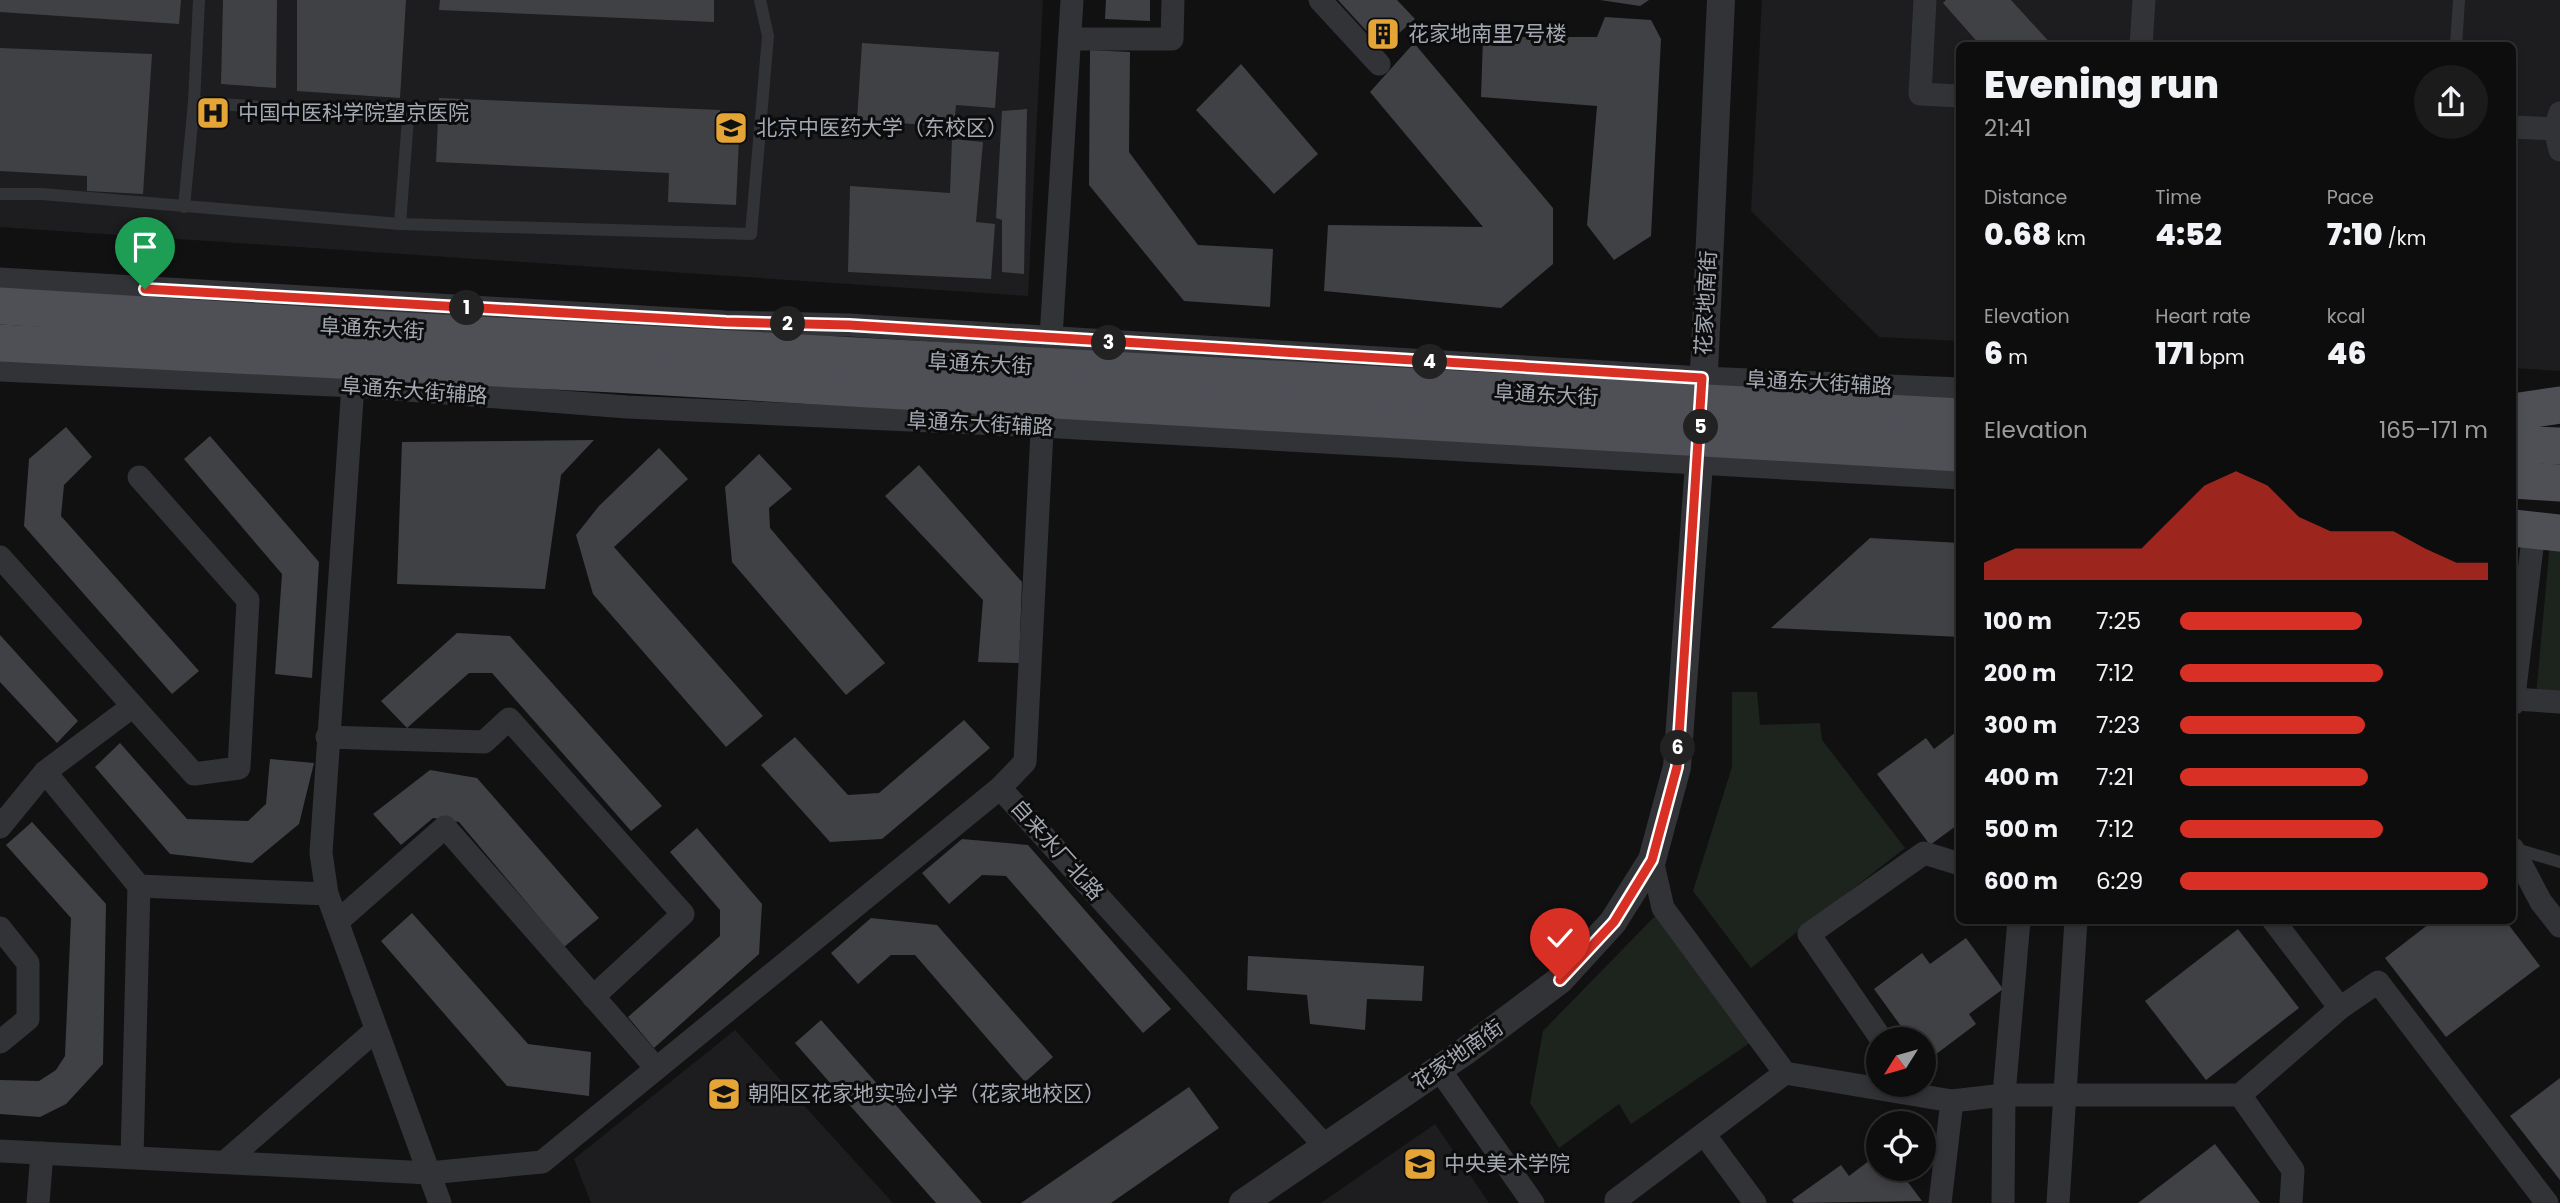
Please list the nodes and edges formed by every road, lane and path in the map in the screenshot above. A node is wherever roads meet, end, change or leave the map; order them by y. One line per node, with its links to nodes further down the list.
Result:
1 (199, 0): 15 (lane)
2 (760, 0): 20 (lane)
3 (1072, 0): 10 (street, 自来水厂北路)
4 (1173, 0): 10 (street)
5 (1320, 0): 13 (street)
6 (1721, 0): 31 (street, 花家地南街)
7 (1925, 0): 14 (street)
8 (2144, 0): 11 (street)
9 (2459, 0): 12 (lane)
10 (1071, 39): 26 (street, 自来水厂北路)
11 (2141, 42)
12 (2456, 42)
13 (1379, 64)
14 (1956, 96)
15 (194, 102): 19 (lane); 20 (lane)
16 (2516, 127): 17 (street)
17 (2558, 131)
18 (0, 194): 19 (lane)
19 (184, 207): 20 (lane)
20 (400, 224)
21 (0, 279): 26 (street, 阜通东大街辅路)
22 (0, 306): 26 (main road, 阜通东大街)
23 (0, 343): 25 (main road, 阜通东大街)
24 (0, 370): 25 (street, 阜通东大街辅路)
25 (354, 374): 26 (main road, 阜通东大街); 45 (street)
26 (1046, 383): 31 (main road, 阜通东大街); 31 (street, 阜通东大街辅路); 47 (street, 自来水厂北路)
27 (1956, 389): 31 (street, 阜通东大街辅路)
28 (2560, 405): 29 (main road)
29 (2516, 412)
30 (1956, 417): 31 (main road, 阜通东大街)
31 (1701, 420): 34 (main road, 阜通东大街); 36 (street, 阜通东大街辅路); 51 (street, 花家地南街)
32 (2516, 444): 33 (main road)
33 (2560, 446)
34 (1956, 452)
35 (139, 477): 44 (street)
36 (1956, 477)
37 (2516, 480): 38 (main road)
38 (2560, 483)
39 (2536, 531): 41 (street)
40 (0, 557): 44 (street)
41 (2516, 679)
42 (2516, 701): 43 (street)
43 (2560, 702)
44 (133, 706): 46 (street)
45 (327, 737): 55 (street); 62 (street)
46 (45, 772): 48 (street); 54 (street)
47 (1000, 788): 67 (street); 77 (street, 自来水厂北路)
48 (0, 827)
49 (2516, 850): 52 (lane)
50 (2516, 855): 60 (street)
51 (1652, 860): 68 (street, 花家地南街); 69 (street)
52 (2560, 862)
53 (1956, 863): 64 (street)
54 (139, 886): 55 (street); 80 (street)
55 (327, 894): 56 (street)
56 (337, 922): 62 (street); 65 (street)
57 (2019, 924): 71 (street)
58 (2076, 924): 72 (street)
59 (2283, 924): 63 (street)
60 (2560, 926)
61 (0, 929): 66 (street)
62 (593, 997): 67 (street)
63 (2340, 1009): 73 (street); 93 (street)
64 (1873, 1027)
65 (376, 1030): 81 (street); 82 (street)
66 (0, 1042)
67 (656, 1068): 82 (street)
68 (1439, 1069): 77 (street, 花家地南街); 87 (street)
69 (1785, 1073): 70 (street); 76 (street)
70 (1866, 1084)
71 (2004, 1095): 72 (street); 75 (street); 90 (street)
72 (2064, 1095): 73 (street); 91 (street)
73 (2240, 1095): 92 (street)
74 (1936, 1096): 75 (street)
75 (1952, 1101): 89 (street)
76 (1704, 1134): 83 (street); 88 (street)
77 (1325, 1146): 86 (street, 花家地南街)
78 (0, 1151): 79 (street)
79 (42, 1153): 80 (street); 84 (street)
80 (132, 1157): 81 (street)
81 (225, 1162): 82 (street)
82 (429, 1172): 85 (street)
83 (1616, 1200)
84 (38, 1203)
85 (440, 1203)
86 (1243, 1203)
87 (1533, 1203)
88 (1755, 1203)
89 (1940, 1203)
90 (2003, 1203)
91 (2058, 1203)
92 (2291, 1203)
93 (2547, 1203)

